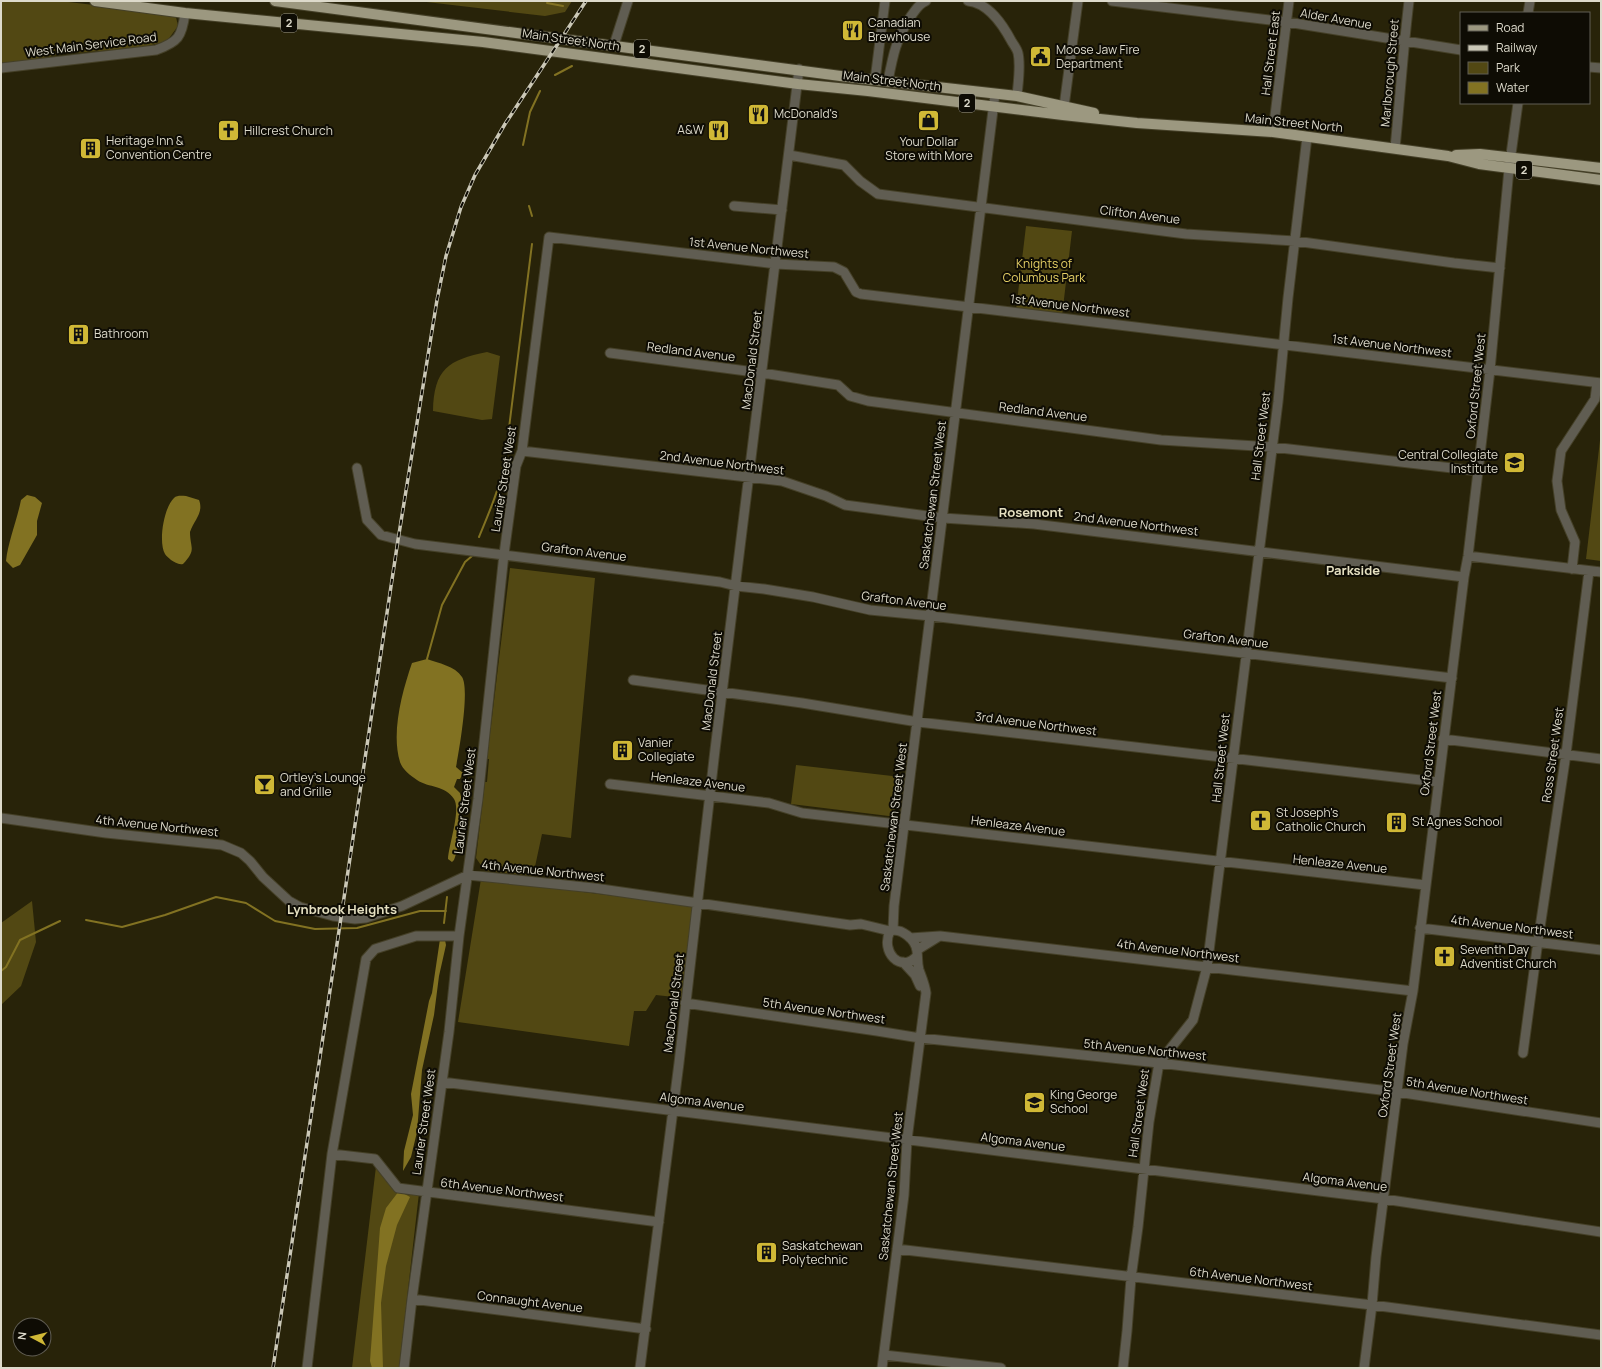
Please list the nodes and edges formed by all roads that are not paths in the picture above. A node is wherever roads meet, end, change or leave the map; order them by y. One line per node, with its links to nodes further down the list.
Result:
1 (96, 1): 14 (main road, Main Street North / 2)
2 (275, 1): 18 (main road, Main Street North / 2)
3 (628, 1): 18 (street)
4 (886, 1): 24 (street)
5 (914, 1): 15 (street)
6 (926, 1): 15 (street)
7 (968, 1): 28 (street)
8 (1078, 1): 31 (street)
9 (1112, 1): 16 (street, Alder Avenue)
10 (1289, 1): 16 (street, Hall Street East)
11 (1409, 1): 17 (street, Marlborough Street)
12 (1530, 1): 13 (street)
13 (1528, 12)
14 (185, 13): 21 (street, West Main Service Road); 26 (main road, Main Street North / 2)
15 (912, 16): 25 (street)
16 (1286, 22): 17 (street, Alder Avenue); 32 (street, Hall Street East)
17 (1404, 42): 19 (street, Alder Avenue); 34 (street, Marlborough Street)
18 (614, 45): 23 (main road, Main Street North / 2)
19 (1460, 50)
20 (1590, 67): 22 (street)
21 (1, 68)
22 (1601, 68)
23 (799, 69): 24 (main road, Main Street North / 2); 26 (street, MacDonald Street)
24 (875, 80): 25 (main road, Main Street North / 2)
25 (888, 81): 27 (main road, Main Street North / 2)
26 (798, 84): 30 (main road, Main Street North / 2); 35 (street, MacDonald Street)
27 (995, 94): 28 (main road, Main Street North / 2); 30 (street, Saskatchewan Street West)
28 (1017, 96): 31 (main road, Main Street North / 2)
29 (1518, 104): 37 (street, Oxford Street West)
30 (993, 106): 31 (main road, Main Street North / 2); 42 (street, Saskatchewan Street West)
31 (1063, 111): 32 (main road, Main Street North / 2)
32 (1273, 132): 33 (main road, Main Street North / 2)
33 (1307, 137): 34 (main road, Main Street North / 2); 45 (street, Hall Street West)
34 (1395, 148): 36 (main road, Main Street North / 2)
35 (789, 155): 42 (street, Clifton Avenue); 43 (street, MacDonald Street)
36 (1448, 156): 37 (main road, Main Street North / 2); 39 (main road, Main Street North / 2)
37 (1512, 157): 38 (main road, Main Street North / 2); 39 (street, Oxford Street West)
38 (1601, 168)
39 (1510, 169): 40 (main road, Main Street North / 2); 47 (street, Oxford Street West)
40 (1601, 180)
41 (734, 206): 43 (street)
42 (981, 207): 45 (street, Clifton Avenue); 48 (street, Saskatchewan Street West)
43 (782, 210): 46 (street, MacDonald Street)
44 (549, 237): 46 (street, 1st Avenue Northwest); 56 (street, Laurier Street West)
45 (1295, 241): 47 (street, Clifton Avenue); 49 (street, Hall Street West)
46 (776, 264): 48 (street, 1st Avenue Northwest); 52 (street, MacDonald Street)
47 (1500, 268): 51 (street, Oxford Street West)
48 (969, 306): 49 (street, 1st Avenue Northwest); 54 (street, Saskatchewan Street West)
49 (1284, 345): 51 (street, 1st Avenue Northwest); 55 (street, Hall Street West)
50 (610, 353): 52 (street, Redland Avenue)
51 (1490, 370): 53 (street, 1st Avenue Northwest); 58 (street, Oxford Street West)
52 (762, 373): 54 (street, Redland Avenue); 59 (street, MacDonald Street)
53 (1599, 383): 64 (street)
54 (956, 413): 55 (street, Redland Avenue); 60 (street, Saskatchewan Street West)
55 (1272, 447): 58 (street, Redland Avenue); 61 (street, Hall Street West)
56 (522, 451): 59 (street, 2nd Avenue Northwest); 62 (street, Laurier Street West)
57 (357, 468): 62 (street, Grafton Avenue)
58 (1478, 471): 63 (street, Oxford Street West)
59 (750, 477): 60 (street, 2nd Avenue Northwest); 68 (street, MacDonald Street)
60 (943, 518): 61 (street, 2nd Avenue Northwest); 69 (street, Saskatchewan Street West)
61 (1259, 551): 67 (street, 2nd Avenue Northwest); 70 (street, Hall Street West)
62 (504, 554): 68 (street, Grafton Avenue); 85 (street, Laurier Street West)
63 (1468, 556): 64 (street); 67 (street, Oxford Street West)
64 (1572, 569): 65 (street)
65 (1588, 571): 66 (street); 76 (street, Ross Street West)
66 (1601, 572)
67 (1464, 577): 71 (street, Oxford Street West)
68 (736, 586): 69 (street, Grafton Avenue); 73 (street, MacDonald Street)
69 (931, 616): 70 (street, Grafton Avenue); 74 (street, Saskatchewan Street West)
70 (1247, 654): 71 (street, Grafton Avenue); 78 (street, Hall Street West)
71 (1452, 678): 75 (street, Oxford Street West)
72 (633, 680): 73 (street, 3rd Avenue Northwest)
73 (723, 692): 74 (street, 3rd Avenue Northwest); 81 (street, MacDonald Street)
74 (918, 722): 78 (street, 3rd Avenue Northwest); 83 (street, Saskatchewan Street West)
75 (1443, 739): 76 (street); 79 (street, Oxford Street West)
76 (1566, 754): 77 (street); 95 (street, Ross Street West)
77 (1601, 758)
78 (1234, 759): 79 (street, 3rd Avenue Northwest); 84 (street, Hall Street West)
79 (1438, 782): 86 (street, Oxford Street West)
80 (610, 784): 81 (street, Henleaze Avenue)
81 (711, 796): 83 (street, Henleaze Avenue); 87 (street, MacDonald Street)
82 (1, 818): 85 (street, 4th Avenue Northwest)
83 (905, 825): 84 (street, Henleaze Avenue); 90 (street, Saskatchewan Street West)
84 (1222, 862): 86 (street, Henleaze Avenue); 99 (street, Hall Street West)
85 (468, 876): 87 (street, 4th Avenue Northwest); 91 (street, Laurier Street West)
86 (1425, 885): 89 (street, Oxford Street West)
87 (698, 902): 88 (street, 4th Avenue Northwest); 101 (street, MacDonald Street)
88 (850, 925): 90 (street, 4th Avenue Northwest); 94 (street, 4th Avenue Northwest)
89 (1420, 928): 95 (street, 4th Avenue Northwest); 100 (street, Oxford Street West)
90 (895, 931): 93 (street); 94 (street)
91 (459, 936): 106 (street, Laurier Street West); 111 (street)
92 (940, 936): 93 (street, 4th Avenue Northwest); 97 (street); 99 (street, 4th Avenue Northwest)
93 (910, 938): 97 (street)
94 (887, 941): 98 (street)
95 (1538, 941): 96 (street, 4th Avenue Northwest); 104 (street, Ross Street West)
96 (1601, 950)
97 (917, 953): 98 (street); 102 (street, Saskatchewan Street West)
98 (903, 962): 102 (street, Saskatchewan Street West)
99 (1207, 967): 100 (street, 4th Avenue Northwest); 105 (street, Hall Street West)
100 (1413, 991): 107 (street, Oxford Street West)
101 (685, 1003): 103 (street, 5th Avenue Northwest); 108 (street, MacDonald Street)
102 (924, 1006): 103 (street, Saskatchewan Street West)
103 (920, 1038): 105 (street, 5th Avenue Northwest); 110 (street, Saskatchewan Street West)
104 (1523, 1053)
105 (1158, 1063): 107 (street, 5th Avenue Northwest); 112 (street, Hall Street West)
106 (442, 1082): 108 (street, Algoma Avenue); 113 (street, Laurier Street West)
107 (1397, 1092): 109 (street, 5th Avenue Northwest); 114 (street, Oxford Street West)
108 (672, 1110): 110 (street, Algoma Avenue); 115 (street, MacDonald Street)
109 (1601, 1124)
110 (907, 1140): 112 (street, Algoma Avenue); 117 (street, Saskatchewan Street West)
111 (332, 1154): 113 (street, 6th Avenue Northwest); 124 (street)
112 (1143, 1169): 114 (street, Algoma Avenue); 118 (street, Hall Street West)
113 (426, 1192): 115 (street, 6th Avenue Northwest); 119 (street, Laurier Street West)
114 (1384, 1199): 116 (street, Algoma Avenue); 120 (street, Oxford Street West)
115 (659, 1222): 121 (street, MacDonald Street)
116 (1601, 1232)
117 (897, 1250): 118 (street, 6th Avenue Northwest); 123 (street, Saskatchewan Street West)
118 (1131, 1278): 120 (street, 6th Avenue Northwest); 129 (street, Hall Street West)
119 (412, 1299): 121 (street, Connaught Avenue); 125 (street, Laurier Street West)
120 (1372, 1305): 122 (street, 6th Avenue Northwest); 130 (street, Oxford Street West)
121 (646, 1329): 126 (street, MacDonald Street)
122 (1601, 1335)
123 (884, 1354): 127 (street, Saskatchewan Street West); 128 (street)
124 (308, 1368)
125 (404, 1368)
126 (640, 1368)
127 (882, 1368)
128 (1000, 1368)
129 (1123, 1368)
130 (1364, 1368)

